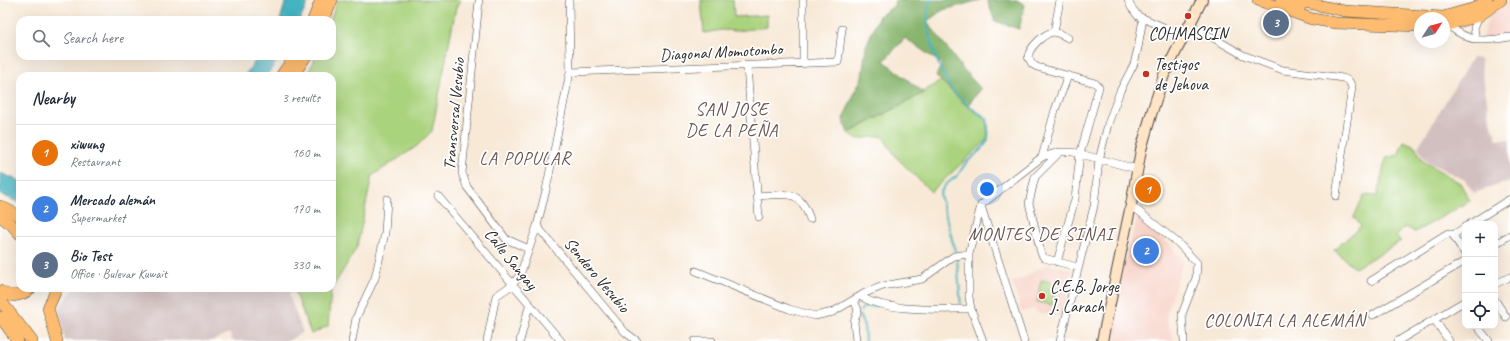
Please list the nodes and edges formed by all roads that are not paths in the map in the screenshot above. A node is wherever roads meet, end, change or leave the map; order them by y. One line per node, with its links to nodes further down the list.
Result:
1 (321, 0): 15 (main road)
2 (332, 0): 16 (main road)
3 (569, 0): 36 (street)
4 (803, 0): 32 (street)
5 (1060, 0): 25 (street)
6 (1128, 0): 18 (street)
7 (1202, 0): 20 (main road)
8 (1258, 0): 19 (main road)
9 (1281, 0): 14 (main road)
10 (1294, 0): 14 (main road)
11 (1487, 0): 14 (main road)
12 (1502, 0): 17 (main road)
13 (479, 1): 63 (street, Transversal Vesubio)
14 (1314, 6): 19 (main road)
15 (315, 16)
16 (326, 16)
17 (1478, 16): 21 (main road); 29 (street)
18 (1143, 18): 26 (street); 41 (street)
19 (1367, 23): 22 (main road)
20 (1190, 24): 26 (main road); 45 (street)
21 (1450, 25)
22 (1414, 26)
23 (1450, 28): 29 (street)
24 (842, 29): 32 (street, Diagonal Momotombo)
25 (1054, 32): 28 (street); 37 (street)
26 (1184, 36): 42 (main road)
27 (1510, 37): 29 (street)
28 (1068, 38)
29 (1476, 40)
30 (292, 60): 34 (main road)
31 (303, 60): 35 (main road)
32 (803, 64): 33 (street, Diagonal Momotombo)
33 (747, 66): 36 (street, Diagonal Momotombo); 44 (street)
34 (284, 72)
35 (296, 72)
36 (570, 72): 57 (street)
37 (1068, 76): 39 (street); 40 (street)
38 (1059, 152): 39 (street); 40 (street); 66 (street)
39 (1080, 154): 41 (street); 66 (street)
40 (1042, 157): 48 (street)
41 (1099, 160): 42 (street); 68 (street)
42 (1137, 169): 49 (main road)
43 (438, 196): 73 (street, Calle Sangay)
44 (757, 196): 53 (street); 54 (street)
45 (1336, 196)
46 (387, 199): 94 (street)
47 (1510, 199): 55 (street)
48 (981, 205): 65 (street); 103 (street)
49 (1131, 205): 105 (main road); 106 (street)
50 (0, 206): 51 (main road)
51 (16, 214)
52 (2, 217): 56 (main road); 59 (main road)
53 (759, 217)
54 (810, 219)
55 (1475, 221)
56 (16, 223)
57 (537, 226): 63 (street); 98 (street, Sendero Vesubio)
58 (1462, 229): 60 (street)
59 (16, 230)
60 (1453, 235): 64 (street); 71 (street)
61 (1510, 235): 62 (street)
62 (1498, 242)
63 (529, 249): 73 (street)
64 (1462, 249)
65 (968, 254): 78 (street); 84 (street)
66 (1057, 262): 68 (street)
67 (1462, 263): 85 (street)
68 (1077, 267): 104 (street)
69 (696, 271): 78 (street)
70 (1510, 277): 72 (street)
71 (1371, 282)
72 (1498, 283)
73 (512, 285): 82 (street, Calle Sangay); 95 (street)
74 (0, 291): 75 (main road)
75 (26, 292)
76 (47, 292): 83 (main road)
77 (55, 292): 83 (main road)
78 (857, 298): 84 (street); 101 (street)
79 (0, 300): 92 (main road)
80 (1498, 304): 86 (street)
81 (1462, 305): 88 (street)
82 (529, 306): 96 (street); 97 (street, Calle Sangay)
83 (48, 308): 93 (main road)
84 (971, 309): 102 (street)
85 (1373, 315)
86 (1506, 316)
87 (0, 317): 91 (main road)
88 (1434, 319): 90 (street); 108 (street)
89 (1479, 329): 109 (street)
90 (1410, 338): 107 (street)
91 (18, 341)
92 (32, 341)
93 (57, 341)
94 (352, 341)
95 (487, 341)
96 (520, 341)
97 (561, 341)
98 (637, 341)
99 (695, 341): 100 (street)
100 (712, 341)
101 (856, 341)
102 (983, 341)
103 (1024, 341)
104 (1060, 341)
105 (1102, 341)
106 (1184, 341)
107 (1398, 341)
108 (1450, 341)
109 (1489, 341)

